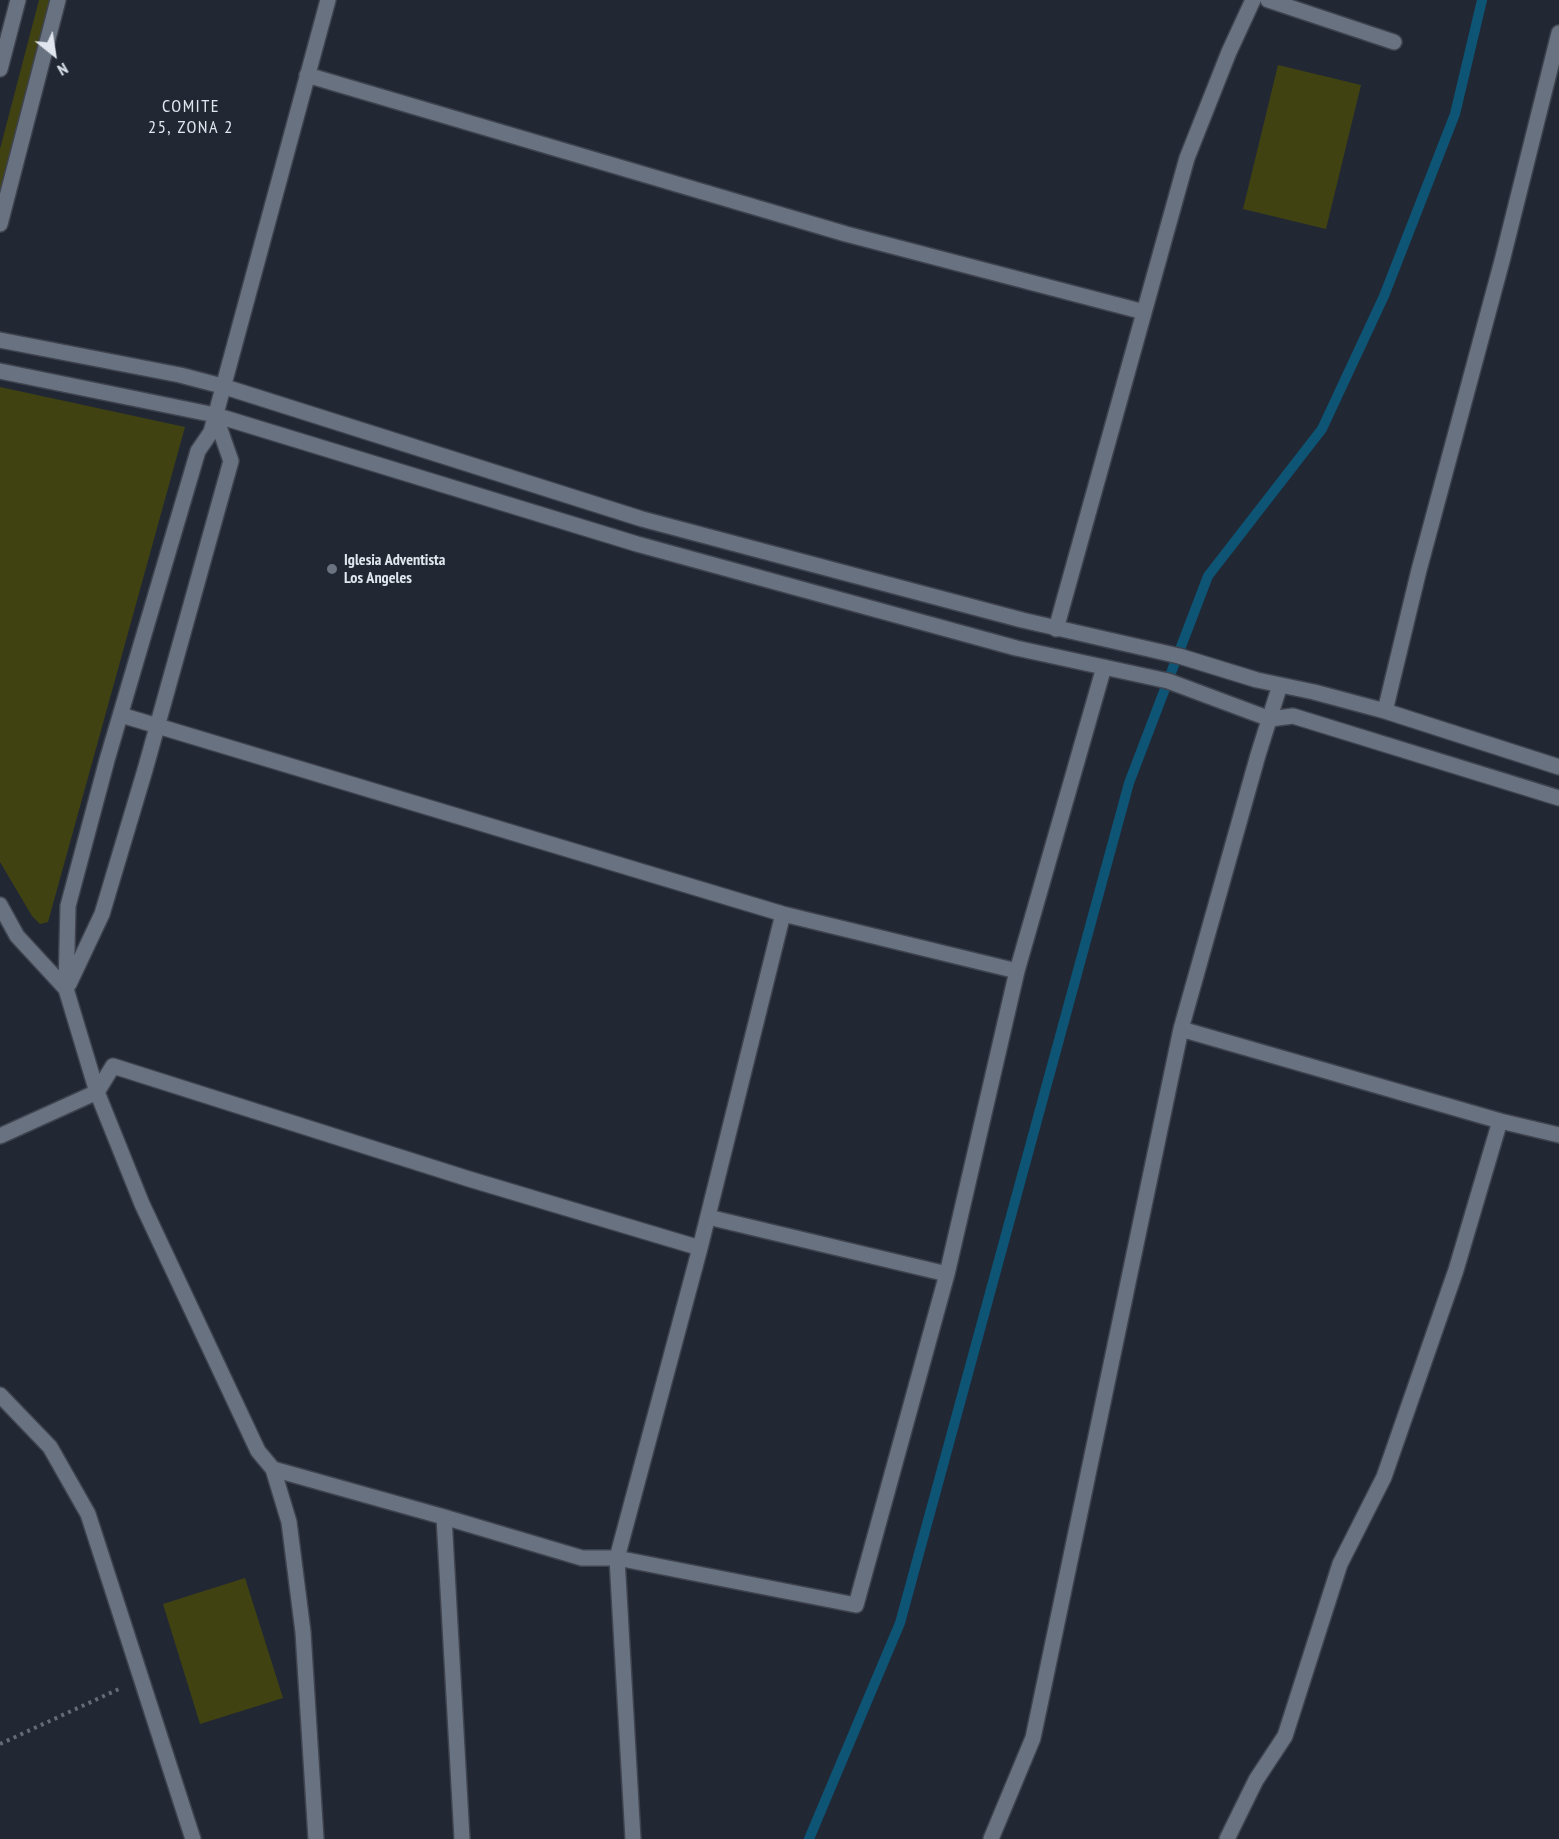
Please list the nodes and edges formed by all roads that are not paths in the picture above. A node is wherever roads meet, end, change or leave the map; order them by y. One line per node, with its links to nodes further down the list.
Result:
1 (18, 0): 9 (street)
2 (58, 0): 11 (street)
3 (328, 0): 10 (street)
4 (1252, 0): 12 (street)
5 (1268, 0): 7 (street)
6 (1559, 33): 8 (street)
7 (1394, 42)
8 (1555, 64): 20 (street)
9 (0, 69)
10 (307, 75): 12 (street); 15 (street)
11 (0, 224)
12 (1144, 312): 17 (street)
13 (0, 339): 15 (street)
14 (0, 371): 16 (street)
15 (222, 386): 16 (street); 17 (street)
16 (215, 415): 18 (street); 21 (street); 23 (street)
17 (1056, 629): 19 (street)
18 (1104, 667): 22 (street); 28 (street)
19 (1281, 685): 20 (street); 22 (street)
20 (1385, 711): 24 (street)
21 (121, 715): 23 (street); 29 (street)
22 (1270, 719): 25 (street); 30 (street)
23 (157, 726): 27 (street); 29 (street)
24 (1559, 767)
25 (1559, 798)
26 (0, 905): 29 (street)
27 (783, 914): 28 (street); 35 (street)
28 (1017, 971): 37 (street)
29 (66, 990): 31 (street)
30 (1181, 1029): 32 (street); 46 (street)
31 (97, 1092): 34 (street); 36 (street); 39 (street)
32 (1500, 1121): 33 (street); 47 (street)
33 (1559, 1135)
34 (0, 1136)
35 (708, 1217): 36 (street); 37 (street)
36 (700, 1248): 41 (street)
37 (947, 1274): 41 (street)
38 (0, 1395): 42 (street)
39 (273, 1469): 40 (street); 43 (street)
40 (444, 1517): 41 (street); 44 (street)
41 (617, 1558): 45 (street)
42 (193, 1839)
43 (316, 1839)
44 (462, 1839)
45 (633, 1839)
46 (992, 1839)
47 (1227, 1839)

